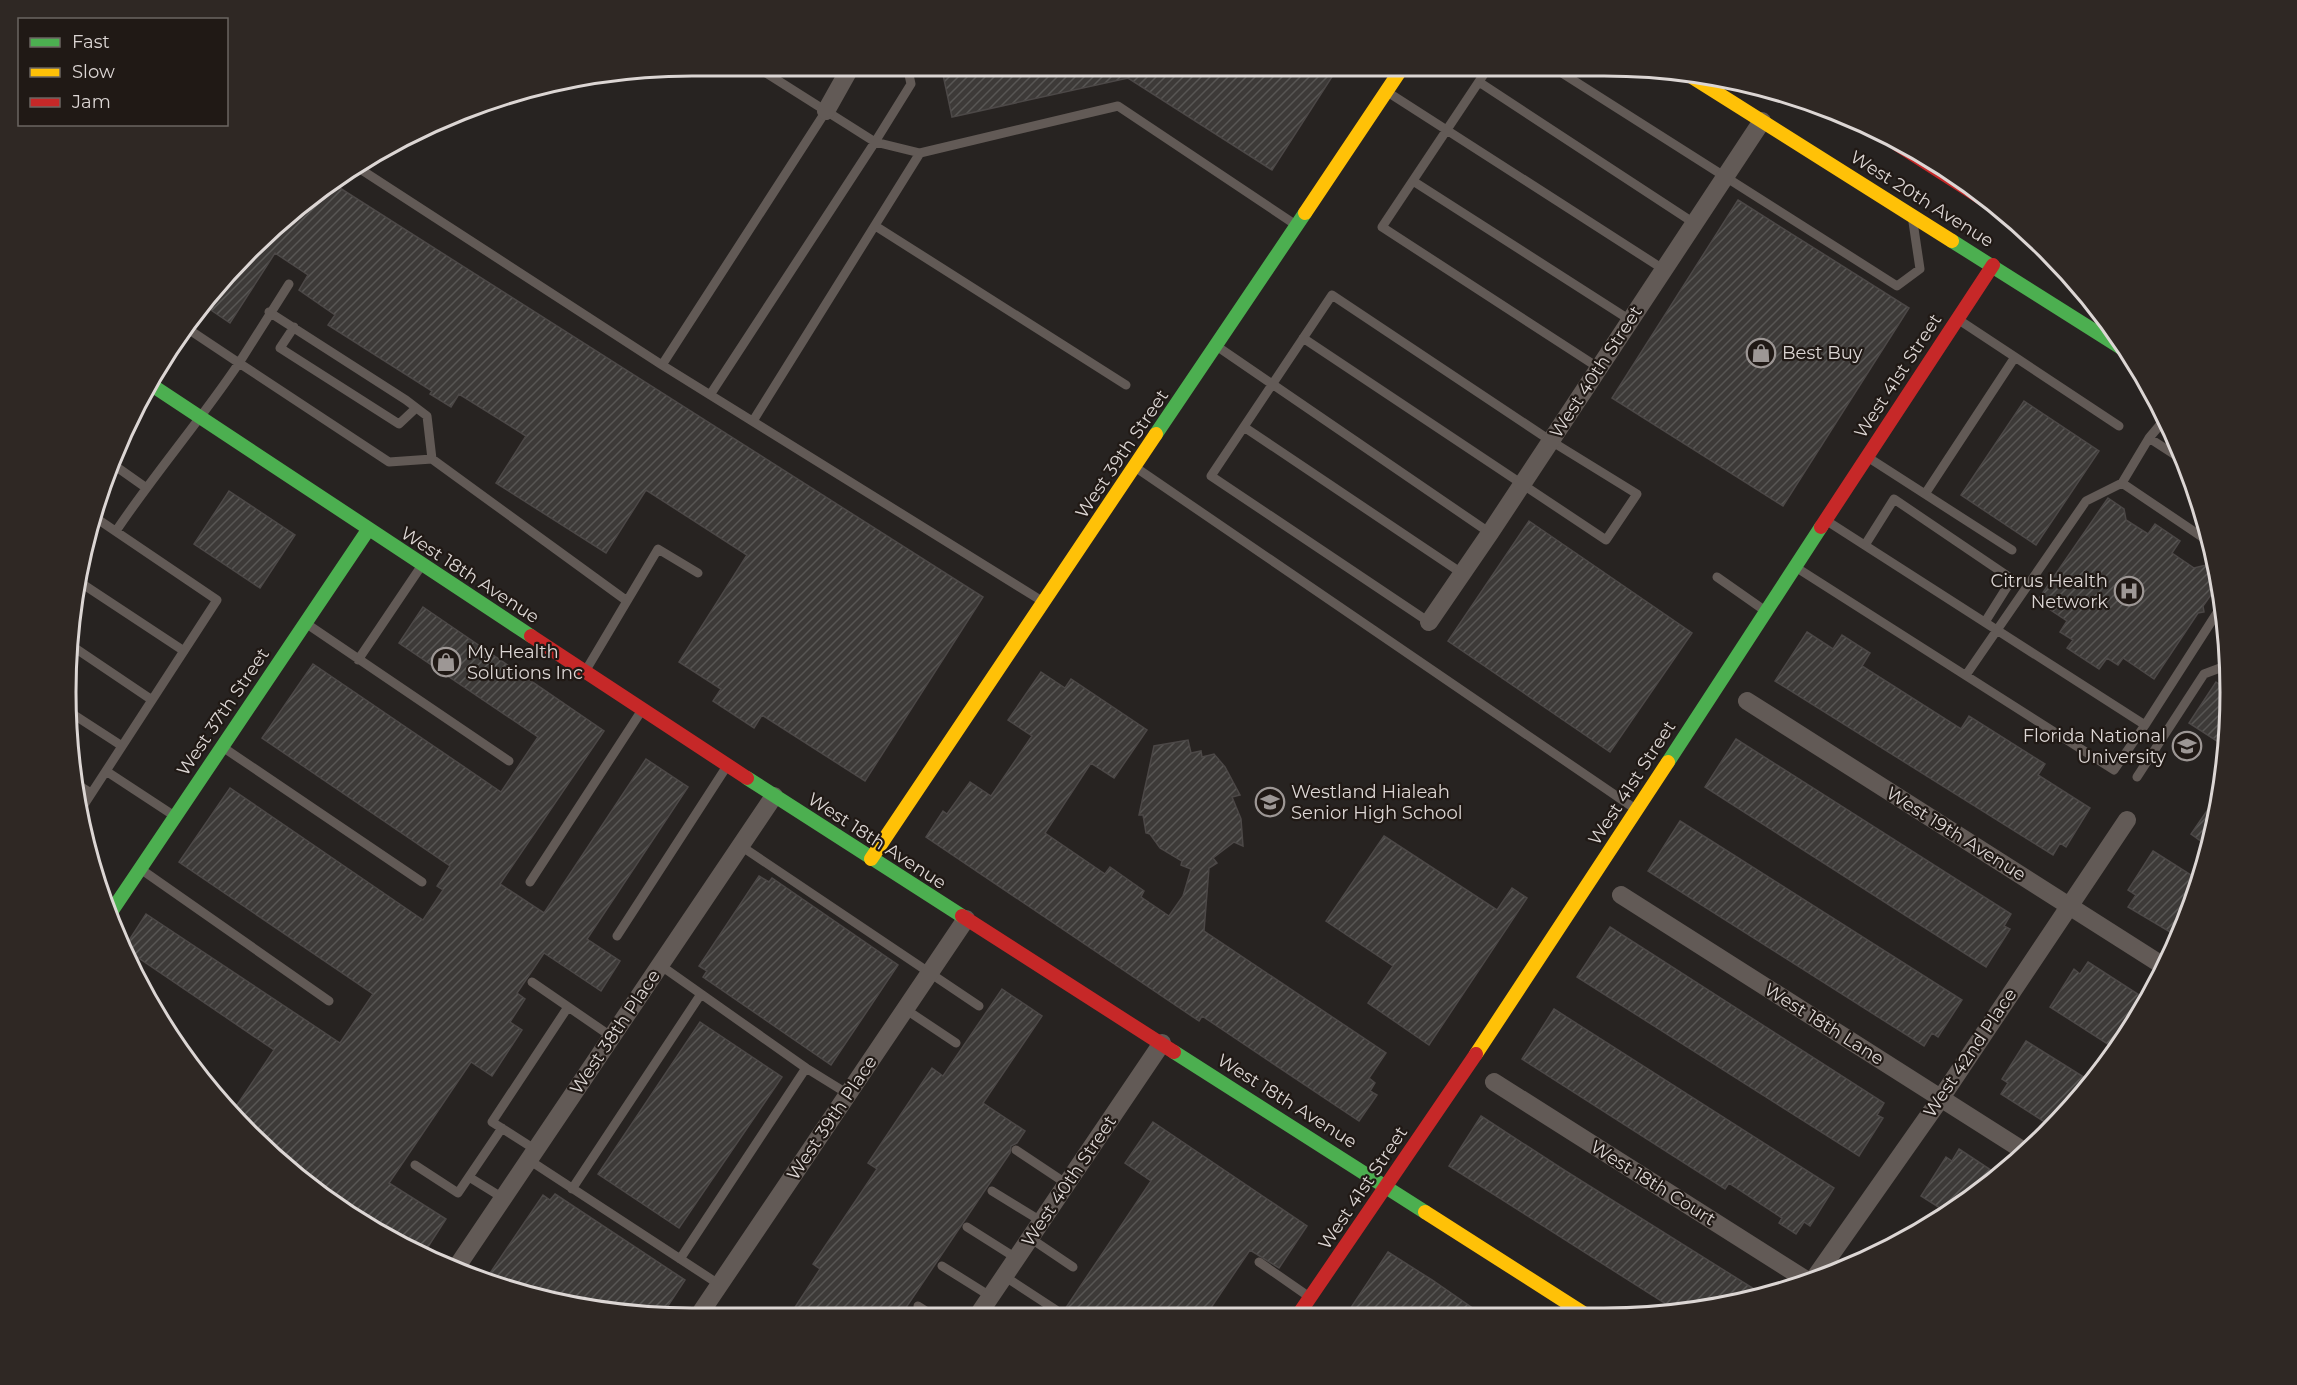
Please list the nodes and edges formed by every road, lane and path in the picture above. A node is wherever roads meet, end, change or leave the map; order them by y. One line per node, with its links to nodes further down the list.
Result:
1 (771, 76): 10 (lane)
2 (846, 76): 10 (street)
3 (909, 76): 13 (lane)
4 (1397, 76): 9 (main road, West 39th Street)
5 (1483, 76): 7 (lane)
6 (1567, 76): 16 (lane)
7 (1479, 82): 12 (lane); 19 (lane)
8 (1705, 85): 11 (main road, West 20th Avenue)
9 (1387, 91): 12 (lane); 20 (main road, West 39th Street)
10 (826, 111): 13 (lane); 35 (lane)
11 (1761, 120): 16 (street, West 40th Street); 18 (main road, West 20th Avenue)
12 (1448, 130): 17 (lane); 23 (lane)
13 (875, 142): 14 (lane); 40 (lane)
14 (920, 153): 20 (lane); 21 (lane)
15 (364, 171): 35 (lane)
16 (1725, 176): 18 (lane); 19 (street, West 40th Street)
17 (1413, 181): 27 (lane); 36 (lane)
18 (1911, 214): 22 (main road, West 20th Avenue)
19 (1694, 223): 23 (street, West 40th Street)
20 (1297, 225): 32 (main road, West 39th Street)
21 (877, 227): 38 (lane); 43 (lane)
22 (1992, 265): 26 (main road, West 41st Street); 31 (main road, West 20th Avenue)
23 (1664, 269): 27 (street, West 40th Street)
24 (289, 284): 25 (lane)
25 (269, 312): 28 (lane); 34 (lane)
26 (1958, 318): 33 (lane); 50 (main road, West 41st Street)
27 (1630, 320): 36 (street, West 40th Street)
28 (294, 327): 41 (lane); 41 (lane)
29 (193, 332): 34 (lane)
30 (1303, 338): 37 (lane); 48 (lane); 55 (lane)
31 (2110, 340)
32 (1216, 346): 37 (lane); 52 (main road, West 39th Street)
33 (2015, 357): 44 (lane); 57 (lane)
34 (239, 363): 42 (lane); 51 (lane)
35 (662, 365): 40 (lane)
36 (1599, 368): 48 (street, West 40th Street)
37 (1273, 383): 46 (lane); 62 (lane)
38 (1126, 385)
39 (157, 388): 42 (main road, West 18th Avenue)
40 (710, 395): 43 (lane)
41 (416, 408): 51 (lane)
42 (202, 418): 56 (lane); 60 (main road, West 18th Avenue)
43 (753, 421): 73 (lane)
44 (2119, 426)
45 (2160, 426): 47 (lane)
46 (1244, 428): 69 (lane); 76 (lane)
47 (2150, 438): 49 (lane); 54 (lane)
48 (1551, 441): 55 (street, West 40th Street); 55 (lane)
49 (2172, 453)
50 (1867, 457): 57 (lane); 58 (main road, West 41st Street)
51 (432, 459): 72 (lane)
52 (1135, 467): 73 (main road, West 39th Street); 101 (lane)
53 (119, 468): 56 (lane)
54 (2122, 483): 63 (lane); 79 (lane)
55 (1521, 485): 62 (street, West 40th Street)
56 (145, 487): 61 (lane)
57 (1925, 494): 65 (lane)
58 (1826, 520): 64 (lane); 67 (main road, West 41st Street)
59 (101, 521): 61 (lane)
60 (368, 530): 66 (main road, West 18th Avenue); 77 (main road, West 37th Street)
61 (116, 531): 81 (lane)
62 (1490, 533): 69 (street, West 40th Street)
63 (2201, 536)
64 (1865, 545): 78 (lane); 78 (lane)
65 (2012, 550)
66 (422, 565): 82 (lane); 84 (main road, West 18th Avenue)
67 (1795, 567): 74 (main road, West 41st Street); 85 (lane)
68 (698, 573): 72 (lane)
69 (1463, 574): 76 (street, West 40th Street)
70 (1718, 577): 74 (lane)
71 (86, 586): 81 (lane)
72 (627, 601): 84 (lane)
73 (1044, 602): 105 (main road, West 39th Street)
74 (1766, 611): 101 (main road, West 41st Street)
75 (2215, 615): 90 (lane)
76 (1429, 621)
77 (305, 622): 82 (lane); 92 (main road, West 37th Street)
78 (1985, 622): 79 (lane)
79 (1995, 629): 85 (lane); 90 (lane)
80 (78, 651): 86 (lane)
81 (184, 651): 86 (lane)
82 (358, 660): 93 (lane)
83 (2219, 669): 96 (lane)
84 (585, 672): 88 (main road, West 18th Avenue)
85 (1966, 675): 90 (lane)
86 (152, 700): 91 (lane)
87 (1748, 701): 110 (street, West 19th Avenue)
88 (642, 710): 94 (main road, West 18th Avenue); 108 (lane)
89 (77, 717): 91 (lane)
90 (2145, 725)
91 (122, 746): 95 (lane)
92 (222, 747): 102 (main road, West 37th Street); 107 (lane)
93 (509, 761)
94 (727, 766): 99 (main road, West 18th Avenue); 113 (lane)
95 (106, 771): 98 (lane); 102 (lane)
96 (2137, 777)
97 (84, 789): 98 (lane)
98 (91, 793): 100 (lane)
99 (774, 796): 104 (street, West 38th Place); 105 (main road, West 18th Avenue)
100 (86, 801)
101 (1636, 809): 137 (main road, West 41st Street)
102 (175, 816): 106 (main road, West 37th Street)
103 (2127, 820): 110 (street, West 42nd Place)
104 (741, 846): 115 (street, West 38th Place); 116 (lane)
105 (871, 859): 112 (main road, West 18th Avenue)
106 (140, 869): 111 (main road, West 37th Street); 119 (lane)
107 (422, 882)
108 (530, 882)
109 (1621, 895): 129 (street, West 18th Lane)
110 (2069, 905): 114 (street, West 19th Avenue); 129 (street, West 42nd Place)
111 (115, 906)
112 (966, 919): 116 (street, West 39th Place); 125 (main road, West 18th Avenue)
113 (617, 936)
114 (2158, 963)
115 (660, 965): 118 (lane); 123 (street, West 38th Place)
116 (929, 973): 121 (lane); 122 (street, West 39th Place)
117 (532, 982): 120 (lane)
118 (701, 994): 126 (lane); 138 (lane)
119 (329, 1001)
120 (568, 1006): 123 (lane); 130 (lane)
121 (979, 1006)
122 (905, 1009): 124 (lane); 128 (street, West 39th Place)
123 (612, 1037): 133 (street, West 38th Place)
124 (956, 1043)
125 (1162, 1044): 136 (street, West 40th Street); 137 (main road, West 18th Avenue)
126 (806, 1068): 128 (lane); 145 (lane)
127 (1494, 1083): 152 (street, West 18th Court)
128 (848, 1094): 153 (street, West 39th Place)
129 (1941, 1098): 131 (street, West 18th Lane); 150 (street, West 42nd Place)
130 (502, 1128): 133 (lane); 135 (lane)
131 (2019, 1148)
132 (1016, 1150): 136 (lane)
133 (533, 1155): 138 (lane); 140 (street, West 38th Place)
134 (415, 1165): 135 (lane)
135 (469, 1178): 140 (lane)
136 (1067, 1184): 141 (street, West 40th Street)
137 (1386, 1185): 155 (main road, West 41st Street); 162 (main road, West 18th Avenue)
138 (572, 1189): 145 (lane)
139 (992, 1191): 141 (lane)
140 (503, 1198): 147 (street, West 38th Place)
141 (1041, 1221): 143 (street, West 40th Street)
142 (967, 1227): 144 (lane)
143 (1030, 1238): 144 (street, West 40th Street); 149 (lane)
144 (1016, 1258): 151 (street, West 40th Street)
145 (680, 1259): 153 (lane)
146 (1259, 1262): 155 (lane)
147 (459, 1263)
148 (942, 1266): 154 (lane)
149 (1073, 1267)
150 (1821, 1269)
151 (1004, 1276): 154 (street, West 40th Street); 160 (lane)
152 (1801, 1277)
153 (720, 1285): 157 (street, West 39th Place)
154 (990, 1296): 159 (street, West 40th Street)
155 (1310, 1297): 161 (main road, West 41st Street)
156 (918, 1306): 158 (lane)
157 (705, 1308)
158 (921, 1308)
159 (982, 1308)
160 (1053, 1308)
161 (1303, 1308)
162 (1562, 1308)

